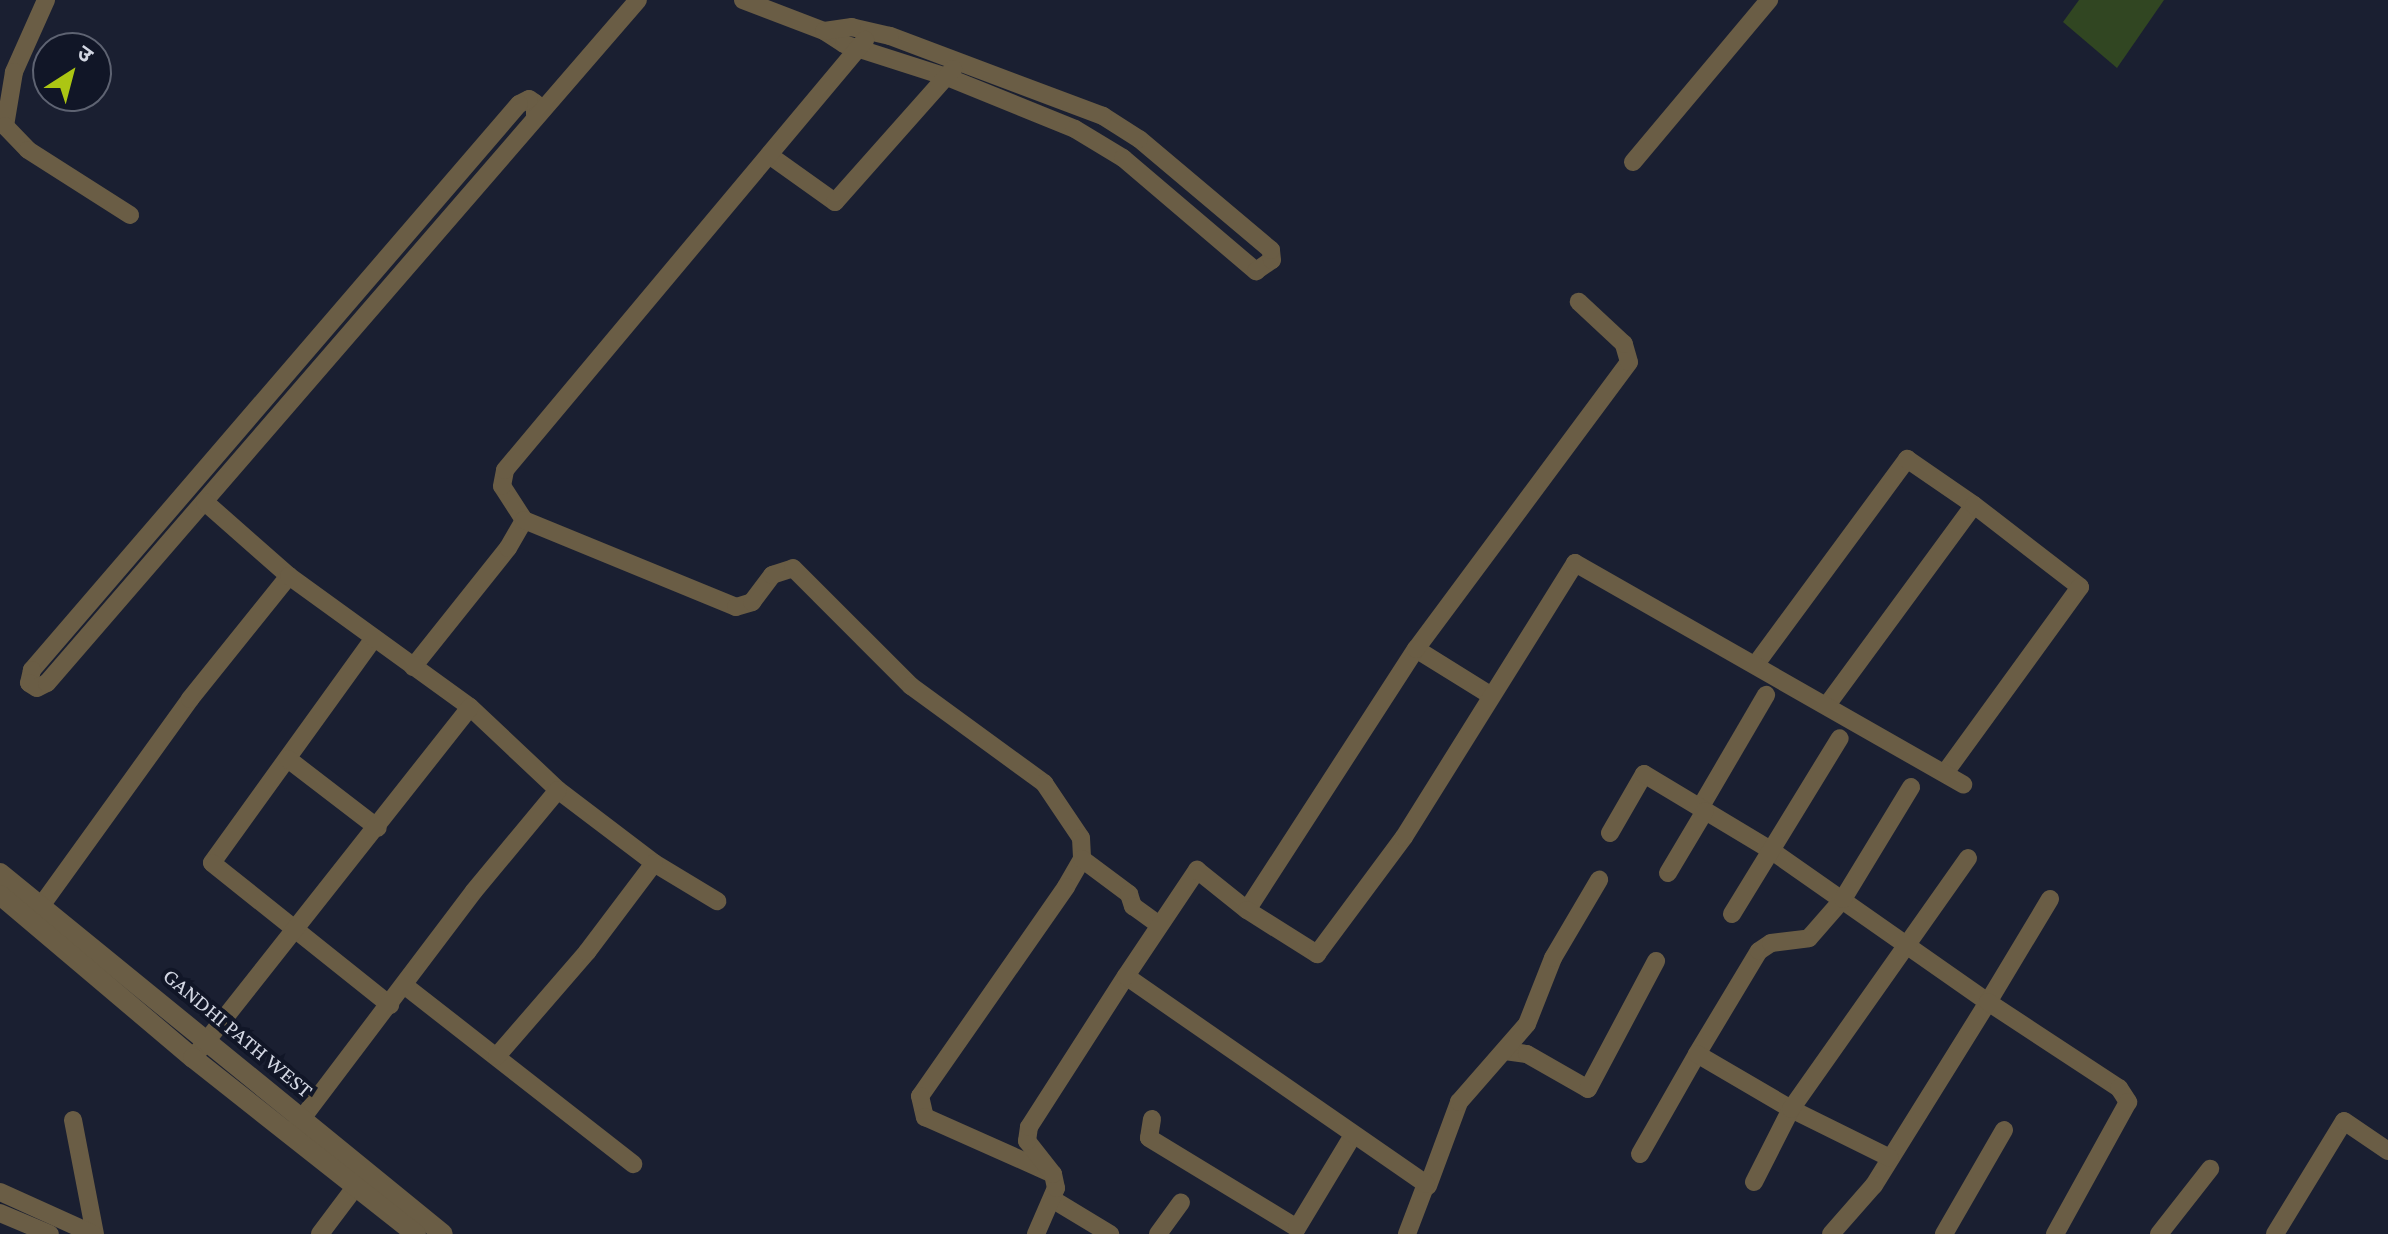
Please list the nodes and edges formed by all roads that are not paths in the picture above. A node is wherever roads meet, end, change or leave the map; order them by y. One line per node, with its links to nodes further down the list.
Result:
1 (46, 0): 16 (street)
2 (638, 0): 18 (street)
3 (743, 0): 5 (street)
4 (1769, 0): 15 (street)
5 (824, 31): 6 (street); 7 (street)
6 (871, 32): 7 (street); 8 (street)
7 (859, 49): 9 (street); 14 (street)
8 (959, 60): 9 (street); 10 (street)
9 (947, 77): 11 (street); 14 (street)
10 (1016, 80): 11 (street); 12 (street)
11 (1009, 102): 13 (street)
12 (1080, 106): 13 (street); 13 (street)
13 (1067, 125)
14 (769, 155): 25 (street)
15 (1633, 162)
16 (130, 215)
17 (1579, 302): 28 (street)
18 (315, 356): 19 (street); 20 (street)
19 (270, 394): 20 (street); 21 (street)
20 (285, 408): 23 (street)
21 (197, 478): 22 (street); 23 (street)
22 (178, 500): 23 (street); 23 (street)
23 (204, 504): 26 (street)
24 (1974, 505): 29 (street); 33 (street); 37 (street)
25 (524, 520): 30 (street); 46 (street)
26 (289, 576): 27 (street); 56 (street)
27 (374, 638): 30 (street); 36 (street)
28 (1416, 649): 31 (street); 55 (street)
29 (1756, 664): 31 (street); 33 (street)
30 (413, 667): 34 (street)
31 (1490, 695): 55 (street)
32 (1766, 695): 41 (street)
33 (1827, 705): 37 (street)
34 (470, 707): 40 (street); 42 (street)
35 (1840, 738): 44 (street)
36 (288, 759): 42 (street); 59 (street)
37 (1945, 773): 38 (street)
38 (1963, 784)
39 (1911, 787): 52 (street)
40 (558, 790): 47 (street); 63 (street)
41 (1702, 809): 43 (street); 44 (street); 49 (street)
42 (378, 828): 59 (street)
43 (1610, 833)
44 (1772, 851): 52 (street); 57 (street)
45 (1968, 858): 60 (street)
46 (1082, 859): 58 (street); 82 (street)
47 (654, 863): 54 (street); 69 (street)
48 (0, 873): 56 (street, GANDHI PATH WEST)
49 (1668, 873)
50 (1599, 880): 67 (street)
51 (0, 895): 56 (street)
52 (1843, 899): 60 (street); 68 (street)
53 (2050, 899): 64 (street)
54 (717, 901)
55 (1247, 910): 58 (street)
56 (37, 912): 66 (street, GANDHI PATH WEST); 70 (street)
57 (1732, 914)
58 (1159, 925): 62 (street)
59 (296, 928): 65 (street); 66 (street)
60 (1908, 944): 64 (street); 71 (street)
61 (1656, 961): 67 (street)
62 (1126, 976): 76 (street); 82 (street)
63 (404, 985): 65 (street); 69 (street)
64 (1988, 1002): 79 (street); 102 (street)
65 (390, 1005): 74 (street)
66 (210, 1039): 70 (street); 74 (street, GANDHI PATH WEST)
67 (1505, 1051): 85 (street)
68 (1697, 1054): 71 (street); 78 (street)
69 (497, 1056): 80 (street)
70 (193, 1058): 74 (street)
71 (1791, 1109): 79 (street); 83 (street)
72 (1152, 1119): 90 (street)
73 (73, 1120): 92 (street)
74 (297, 1126): 84 (street); 95 (street, GANDHI PATH WEST)
75 (2004, 1130): 101 (street)
76 (1352, 1137): 85 (street); 90 (street)
77 (2388, 1151): 104 (street)
78 (1640, 1154)
79 (1890, 1158): 100 (street)
80 (633, 1164)
81 (2210, 1169): 103 (street)
82 (1053, 1174): 87 (street)
83 (1754, 1182)
84 (356, 1186): 93 (street); 94 (street)
85 (1428, 1186): 99 (street)
86 (0, 1192): 92 (street)
87 (1052, 1199): 96 (street); 97 (street)
88 (1181, 1202): 98 (street)
89 (0, 1213): 91 (street)
90 (1296, 1231)
91 (50, 1234)
92 (94, 1234)
93 (320, 1234)
94 (416, 1234)
95 (443, 1234)
96 (1036, 1234)
97 (1110, 1234)
98 (1158, 1234)
99 (1407, 1234)
100 (1831, 1234)
101 (1944, 1234)
102 (2055, 1234)
103 (2159, 1234)
104 (2275, 1234)

